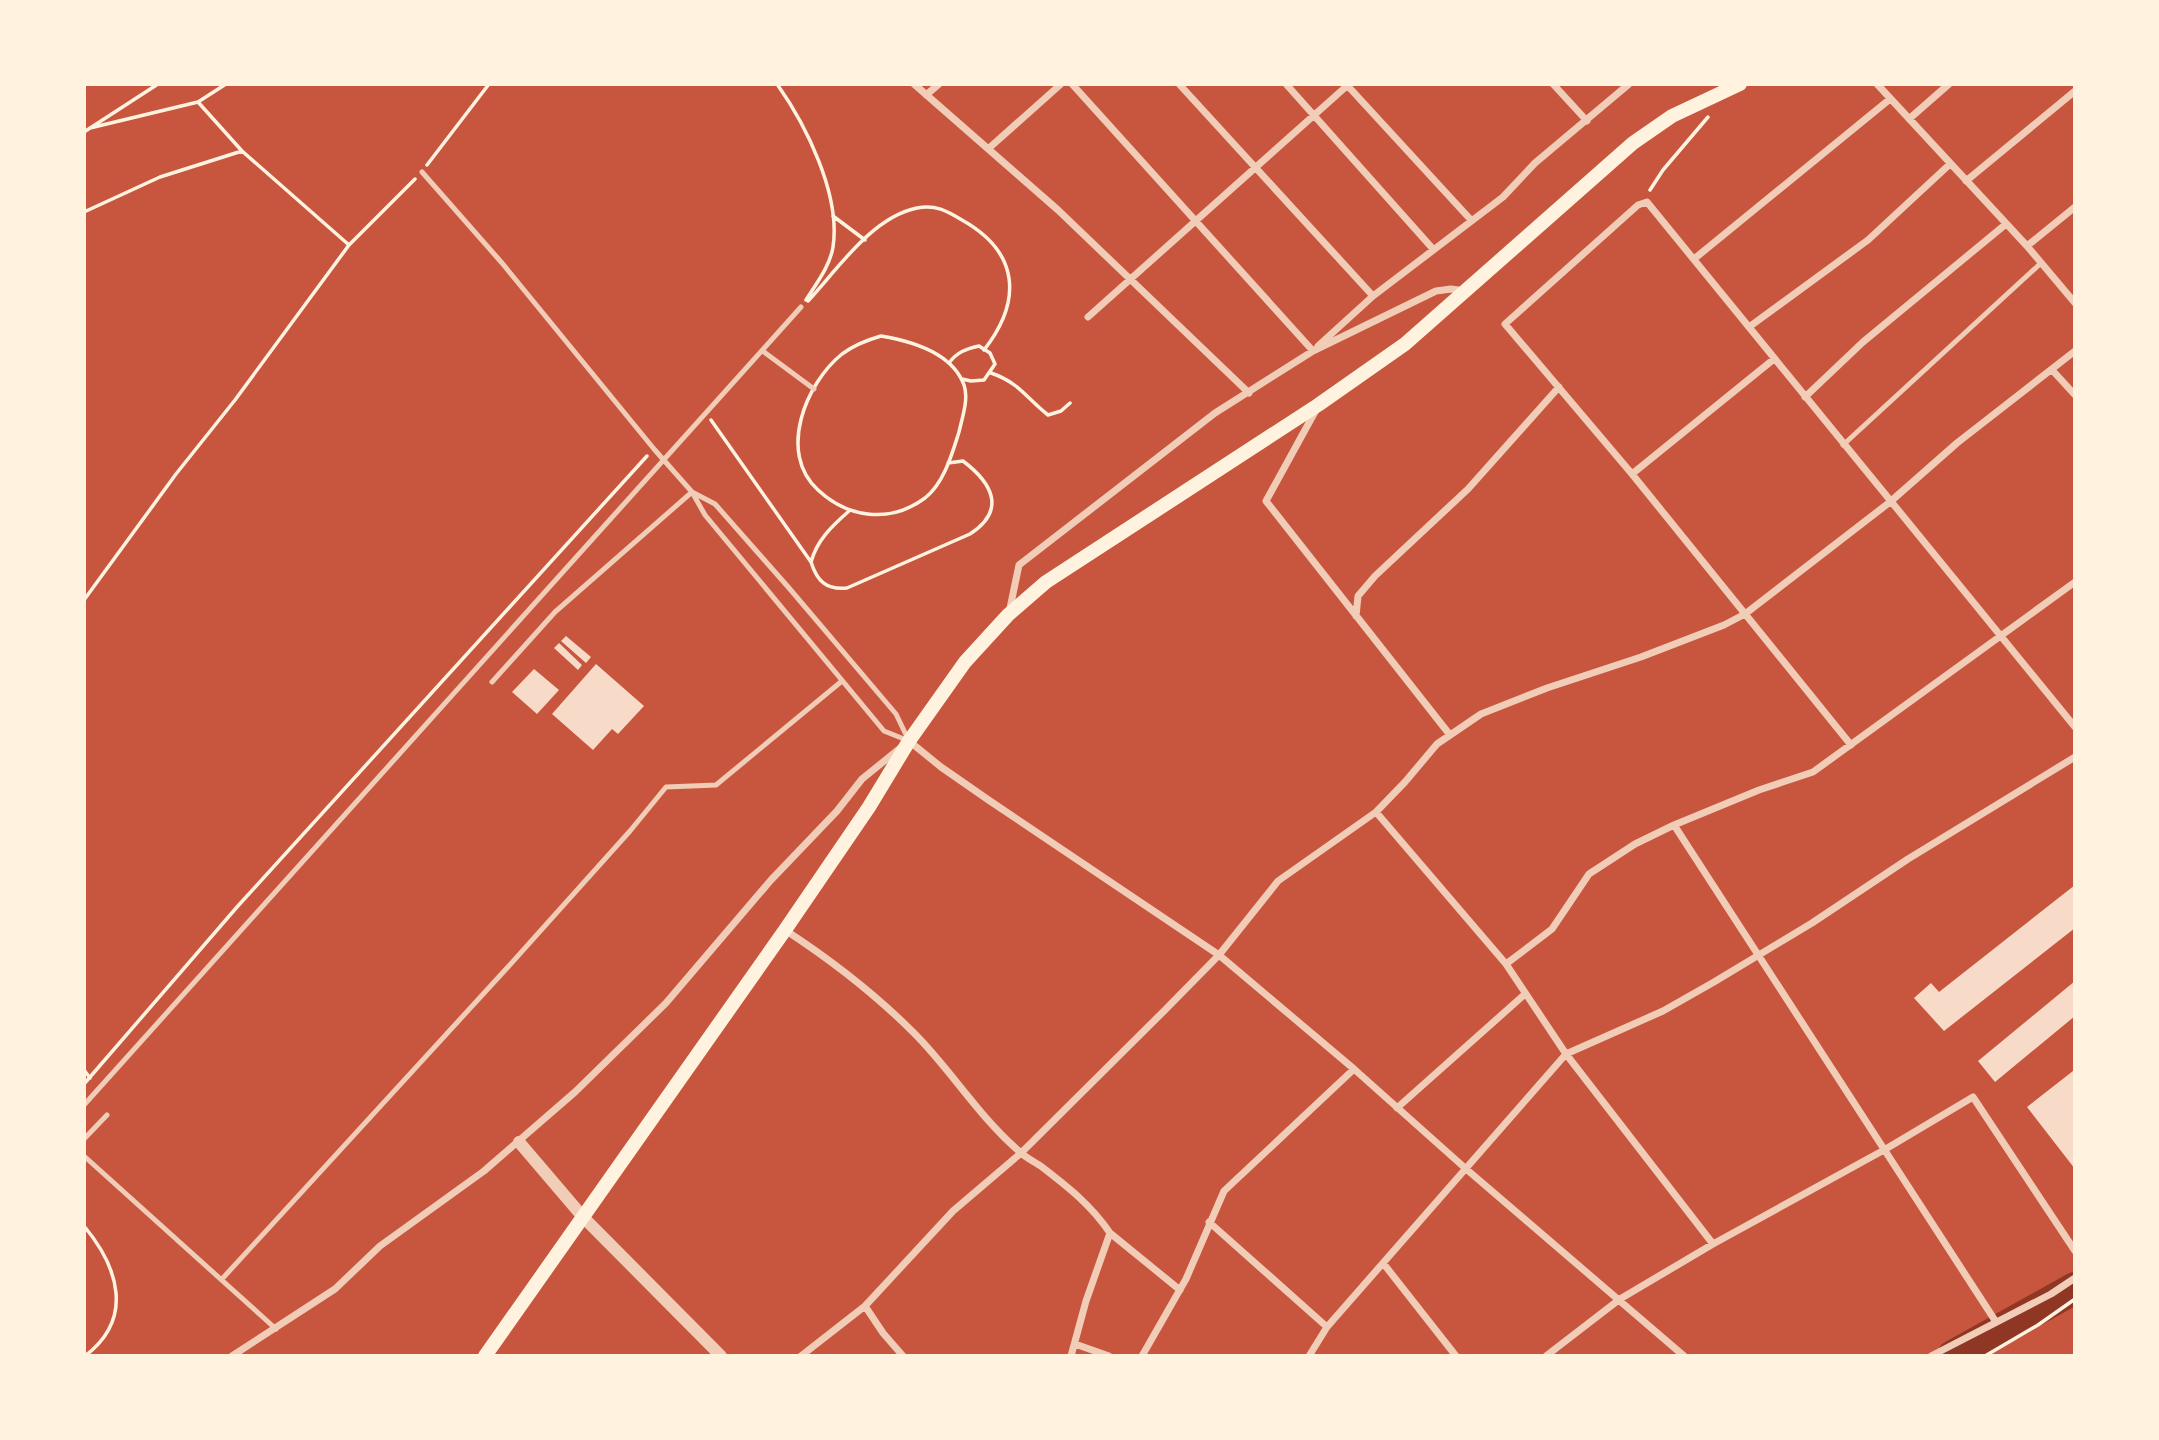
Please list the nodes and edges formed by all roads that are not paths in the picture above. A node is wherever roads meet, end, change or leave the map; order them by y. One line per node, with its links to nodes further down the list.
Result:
1 (914, 84): 14 (street)
2 (939, 84): 14 (street)
3 (1061, 84): 19 (street)
4 (1072, 84): 26 (street)
5 (1179, 84): 21 (street)
6 (1286, 84): 16 (street)
7 (1347, 84): 16 (street); 25 (street)
8 (1553, 84): 18 (street)
9 (1629, 84): 18 (street)
10 (1740, 84): 33 (main road)
11 (1877, 84): 15 (street)
12 (1949, 84): 17 (street)
13 (2075, 91): 23 (street)
14 (926, 95): 19 (street)
15 (1890, 99): 17 (street); 30 (street)
16 (1314, 115): 21 (street); 29 (street)
17 (1909, 119): 20 (street)
18 (1587, 121): 25 (street)
19 (988, 149): 32 (street)
20 (1950, 164): 23 (street); 38 (street)
21 (1255, 168): 26 (street); 34 (street)
22 (422, 172): 51 (lane)
23 (1966, 181): 27 (street)
24 (2075, 207): 28 (street)
25 (1471, 220): 29 (street)
26 (1196, 221): 32 (street); 39 (street)
27 (2006, 224): 28 (street); 48 (street)
28 (2027, 246): 31 (street)
29 (1433, 249): 34 (street)
30 (1694, 260): 38 (street); 44 (street)
31 (2041, 263): 35 (street); 50 (lane)
32 (1130, 279): 37 (street); 46 (street)
33 (1466, 292): 39 (street); 49 (main road)
34 (1373, 296): 39 (street)
35 (2075, 303)
36 (801, 307): 41 (lane)
37 (1088, 317)
38 (1749, 327): 42 (street)
39 (1313, 351): 46 (street)
40 (2075, 351): 43 (street)
41 (764, 352): 45 (lane); 51 (lane)
42 (1774, 359): 48 (street); 52 (street)
43 (2053, 371): 47 (street); 54 (street)
44 (1559, 387): 52 (street); 58 (street)
45 (814, 389)
46 (1249, 393): 57 (street)
47 (2075, 395)
48 (1805, 397): 50 (street)
49 (1318, 405): 57 (main road); 58 (street)
50 (1843, 445): 54 (street)
51 (664, 461): 53 (lane); 76 (lane)
52 (1632, 474): 56 (street)
53 (692, 492): 60 (lane); 61 (lane); 64 (lane)
54 (1890, 502): 56 (street); 59 (street)
55 (2075, 582): 59 (street)
56 (1745, 614): 63 (street); 65 (street)
57 (1008, 615): 64 (main road)
58 (1356, 616): 63 (street)
59 (2002, 636): 62 (street); 65 (street)
60 (842, 681): 64 (lane); 92 (lane)
61 (492, 682)
62 (2075, 727)
63 (1450, 735): 67 (street)
64 (909, 741): 69 (main road); 70 (street); 80 (street)
65 (1852, 745): 68 (street)
66 (2075, 757): 71 (street)
67 (1376, 812): 70 (street); 72 (street)
68 (1674, 825): 71 (street); 72 (street)
69 (785, 930): 82 (street); 85 (main road)
70 (1219, 955): 75 (street); 82 (street)
71 (1759, 955): 74 (street); 81 (street)
72 (1506, 964): 73 (street)
73 (1525, 994): 74 (street); 77 (street)
74 (1566, 1054): 84 (street); 88 (street)
75 (1354, 1069): 77 (street); 86 (street)
76 (84, 1105)
77 (1397, 1108): 84 (street)
78 (107, 1115): 79 (lane)
79 (84, 1139)
80 (519, 1142): 85 (street); 98 (street)
81 (1884, 1150): 88 (street); 89 (street); 96 (street)
82 (1021, 1153): 87 (street); 95 (street)
83 (84, 1156): 92 (lane)
84 (1465, 1168): 90 (street); 94 (street)
85 (583, 1217): 101 (main road); 102 (street)
86 (1209, 1222): 93 (street); 97 (street)
87 (1110, 1233): 93 (street); 99 (street)
88 (1713, 1244): 94 (street)
89 (2075, 1251)
90 (1383, 1263): 97 (street); 109 (street)
91 (2075, 1278): 96 (street)
92 (222, 1279): 98 (lane)
93 (1180, 1290): 107 (street)
94 (1620, 1299): 110 (street); 111 (street)
95 (865, 1306): 103 (street); 104 (street)
96 (1997, 1322): 112 (street)
97 (1327, 1327): 108 (street)
98 (275, 1329): 100 (street)
99 (1075, 1344): 105 (street); 106 (street)
100 (232, 1356)
101 (485, 1356)
102 (721, 1356)
103 (801, 1356)
104 (903, 1356)
105 (1071, 1356)
106 (1109, 1356)
107 (1142, 1356)
108 (1309, 1356)
109 (1456, 1356)
110 (1546, 1356)
111 (1684, 1356)
112 (1931, 1356)

